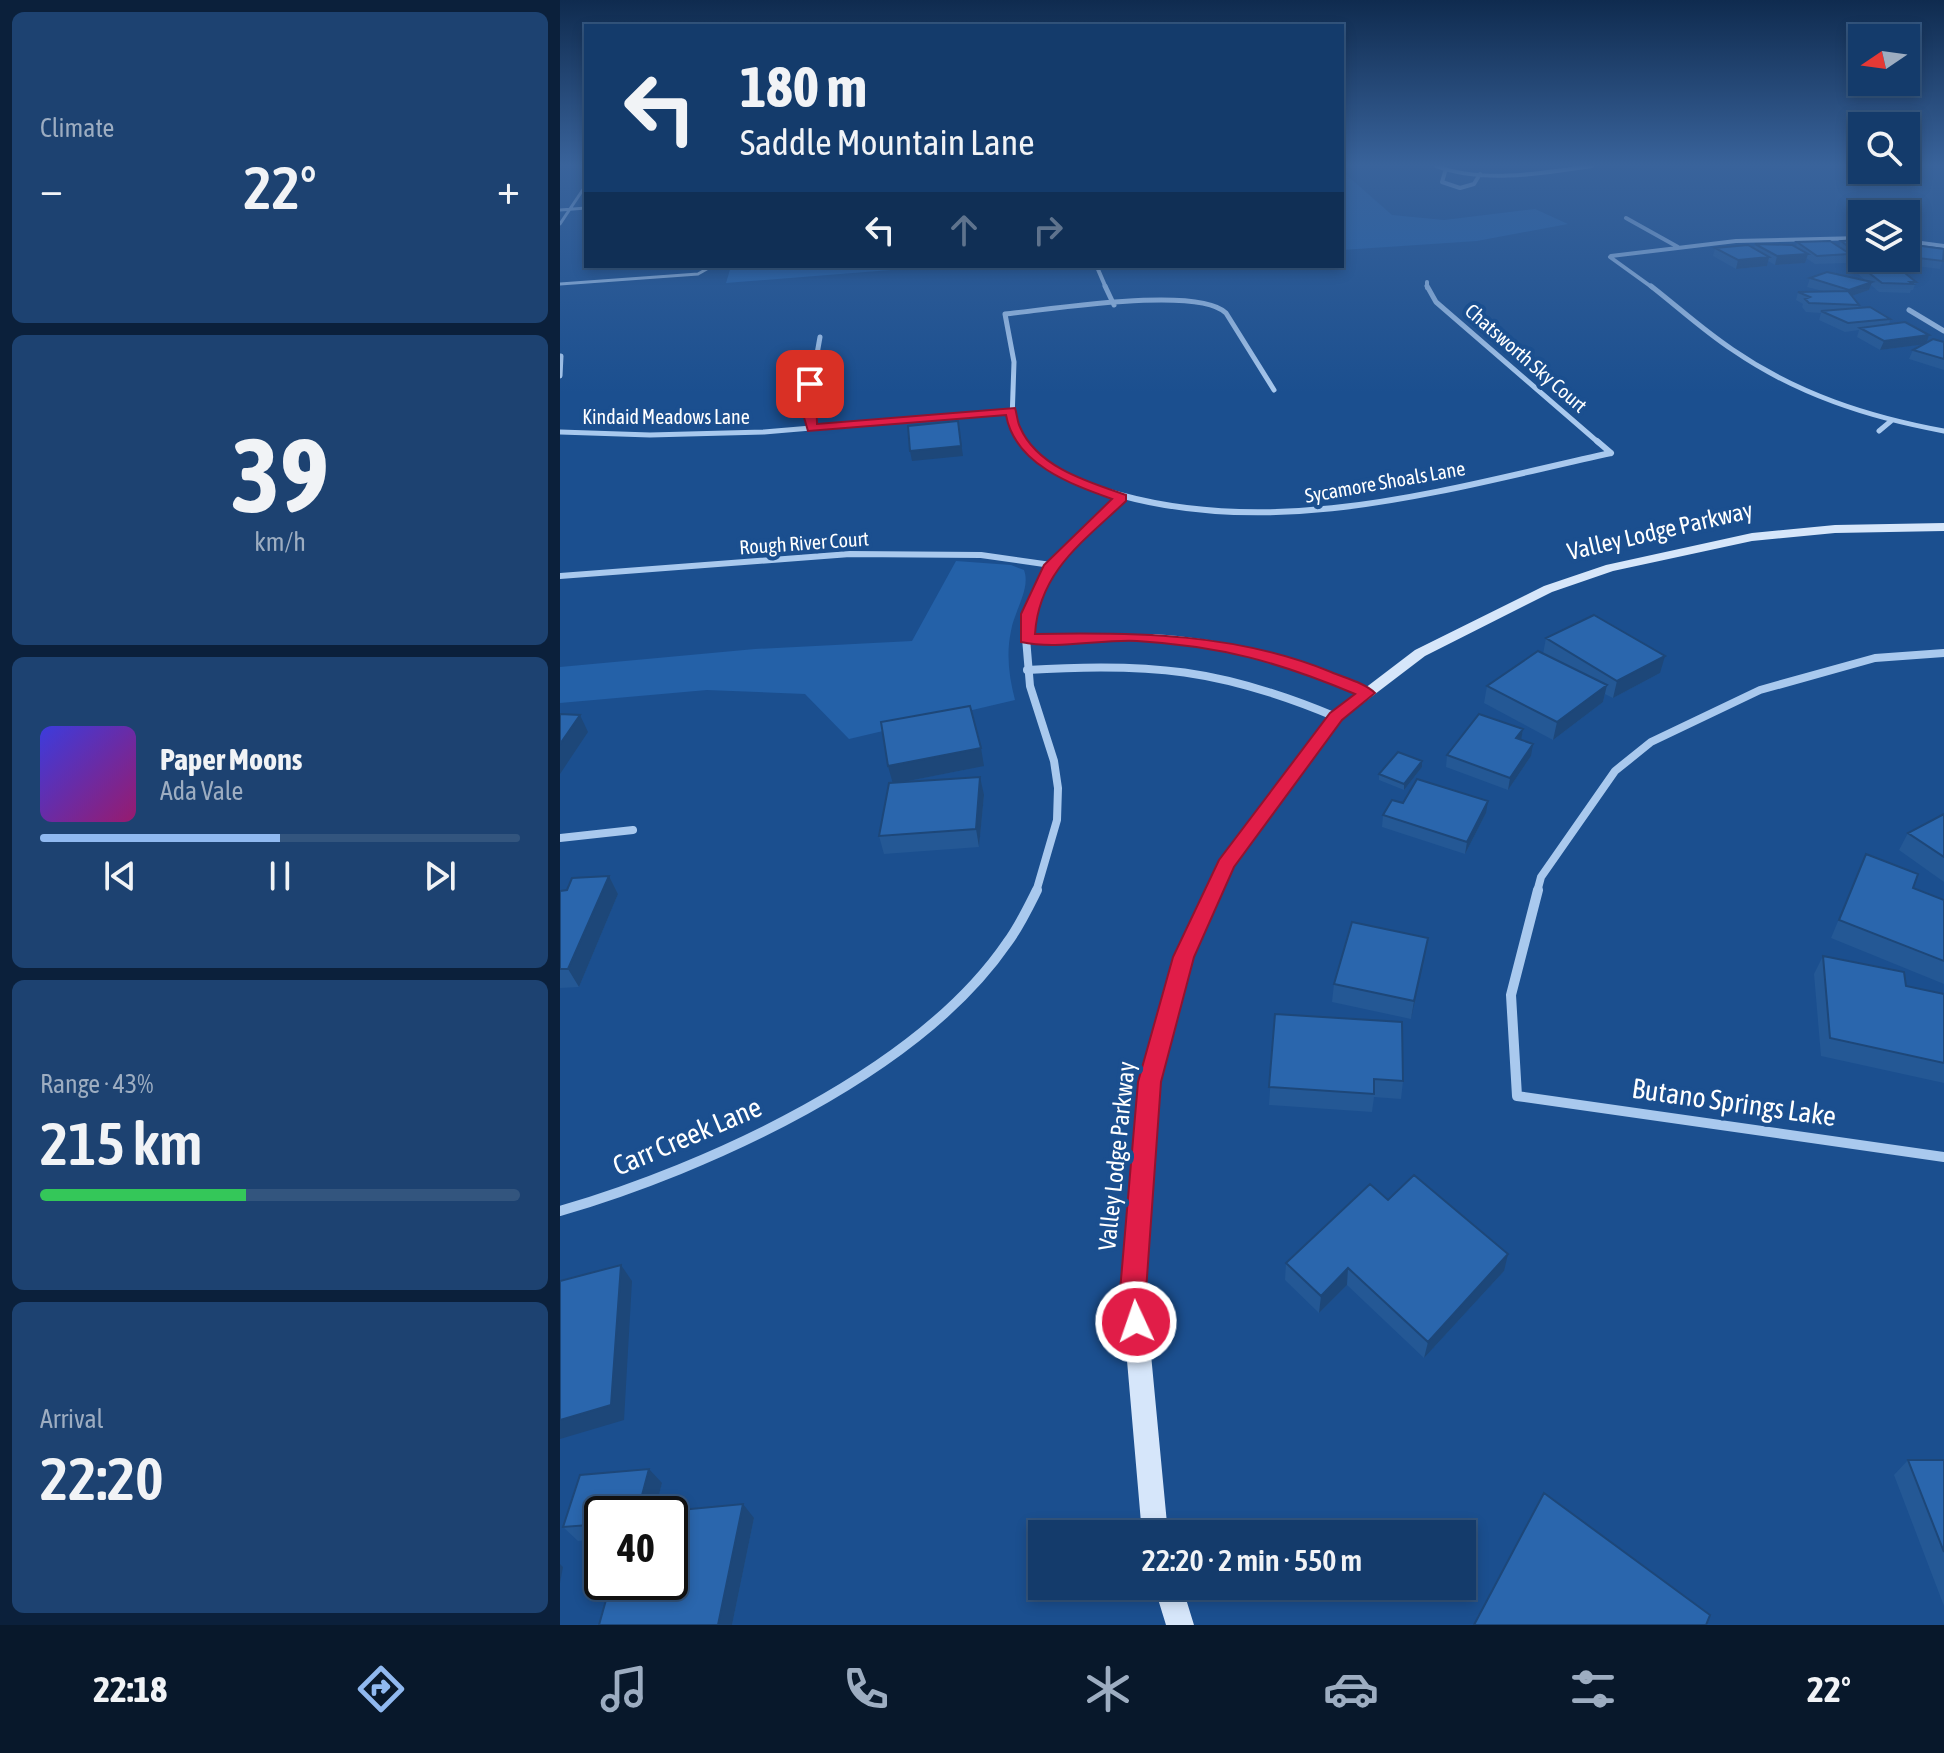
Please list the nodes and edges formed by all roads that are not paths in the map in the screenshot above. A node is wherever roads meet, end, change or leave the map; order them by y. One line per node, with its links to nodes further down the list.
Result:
1 (1669, 242): 5 (street)
2 (1754, 242): 5 (street)
3 (1920, 243): 4 (street)
4 (1944, 246)
5 (1678, 247): 18 (street)
6 (708, 268): 9 (lane)
7 (1100, 268): 10 (street)
8 (1427, 282): 23 (street, Chatsworth Sky Court)
9 (560, 284)
10 (1114, 305): 16 (street); 17 (street, Sycamore Shoals Lane)
11 (1909, 310): 12 (street)
12 (1944, 331)
13 (820, 337): 19 (street)
14 (561, 356): 15 (street)
15 (560, 376)
16 (1274, 390)
17 (1011, 411): 19 (street, Kindaid Meadows Lane); 24 (street, Sycamore Shoals Lane)
18 (1891, 421): 20 (street); 21 (street)
19 (812, 428): 22 (street, Kindaid Meadows Lane)
20 (1879, 431)
21 (1944, 431)
22 (560, 432)
23 (1611, 453): 24 (street, Sycamore Shoals Lane)
24 (1121, 498): 26 (street)
25 (1944, 527): 31 (street, Valley Lodge Parkway)
26 (1051, 565): 27 (street, Rough River Court); 28 (street, Carr Creek Lane)
27 (560, 576)
28 (1027, 639): 30 (street, Carr Creek Lane); 31 (street)
29 (1944, 653): 35 (street, Butano Springs Lake)
30 (1027, 670): 32 (street); 36 (street, Carr Creek Lane)
31 (1367, 693): 32 (street, Valley Lodge Parkway)
32 (1336, 717): 37 (street, Valley Lodge Parkway)
33 (633, 830): 34 (street)
34 (560, 838)
35 (1944, 1157)
36 (560, 1211)
37 (1154, 1520)
38 (1172, 1600): 39 (street)
39 (1180, 1625)

